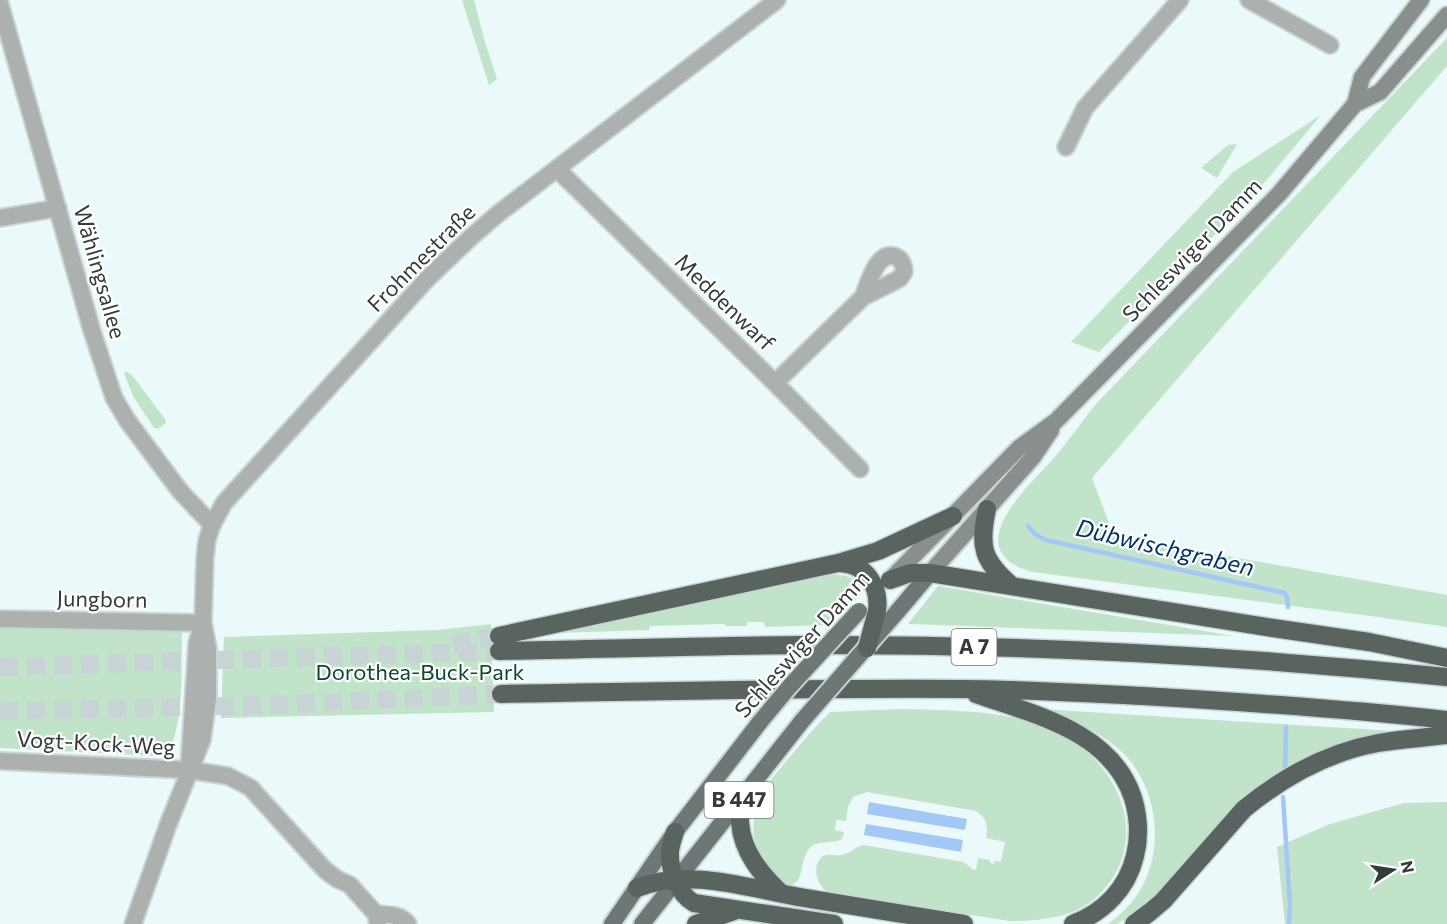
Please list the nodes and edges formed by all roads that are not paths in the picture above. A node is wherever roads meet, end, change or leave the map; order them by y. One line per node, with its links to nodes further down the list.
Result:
1 (777, 0): 10 (street, Frohmestraße)
2 (1180, 0): 9 (street)
3 (1250, 0): 7 (street)
4 (1421, 0): 8 (main road, Schleswiger Damm)
5 (0, 4): 11 (street, Wählingsallee)
6 (1447, 15): 8 (main road, Schleswiger Damm)
7 (1330, 45)
8 (1355, 104): 15 (main road, Schleswiger Damm)
9 (1066, 147)
10 (557, 169): 14 (street, Meddenwarf); 19 (street, Frohmestraße)
11 (58, 208): 12 (street); 19 (street, Wählingsallee)
12 (0, 218)
13 (863, 297): 14 (street)
14 (776, 383): 16 (street, Meddenwarf)
15 (1056, 421): 17 (main road, Schleswiger Damm); 18 (main road, Schleswiger Damm)
16 (860, 469)
17 (987, 509): 21 (main road, Schleswiger Damm); 23 (highway)
18 (952, 516): 20 (highway, A 7); 22 (main road, Schleswiger Damm)
19 (212, 525): 26 (street, Frohmestraße)
20 (838, 563): 24 (highway); 29 (highway, A 7)
21 (930, 573): 22 (highway); 23 (highway); 27 (main road, Schleswiger Damm, bridge)
22 (891, 580): 24 (main road, Schleswiger Damm / B 447)
23 (1012, 586): 28 (highway)
24 (877, 602): 27 (highway, bridge); 37 (main road, Schleswiger Damm / B 447, bridge)
25 (0, 619): 26 (street, Jungborn)
26 (203, 623): 35 (street, Frohmestraße)
27 (867, 648): 36 (main road, Schleswiger Damm / B 447, bridge)
28 (1447, 658)
29 (1447, 677)
30 (960, 689): 31 (highway, A 7); 32 (highway, A 7); 50 (highway)
31 (501, 694)
32 (1447, 720)
33 (1447, 735): 51 (highway)
34 (0, 761): 35 (street, Vogt-Kock-Weg)
35 (189, 770): 42 (street); 43 (street, Frohmestraße)
36 (741, 798): 38 (main road, Schleswiger Damm / B 447); 40 (highway)
37 (675, 832): 38 (highway); 39 (main road, Schleswiger Damm / B 447)
38 (676, 879): 39 (highway); 40 (highway); 41 (highway); 46 (main road, Schleswiger Damm / B 447)
39 (637, 888): 45 (main road, Schleswiger Damm / B 447)
40 (782, 894): 49 (highway)
41 (737, 910): 47 (highway); 48 (highway)
42 (377, 919): 44 (street)
43 (133, 924)
44 (408, 924)
45 (612, 924)
46 (642, 924)
47 (696, 924)
48 (834, 924)
49 (964, 924)
50 (1073, 924)
51 (1134, 924)

